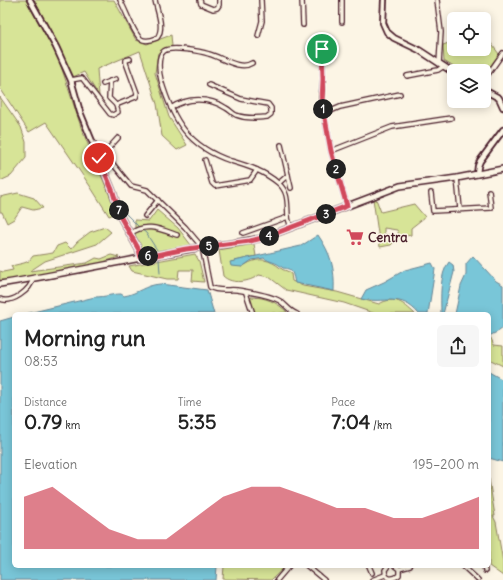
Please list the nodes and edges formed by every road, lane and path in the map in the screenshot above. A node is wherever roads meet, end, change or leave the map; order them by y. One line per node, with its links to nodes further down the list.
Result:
1 (30, 0): 24 (street)
2 (120, 0): 3 (street)
3 (155, 0)
4 (200, 0): 5 (street)
5 (219, 0)
6 (261, 0): 13 (street)
7 (302, 0): 12 (street)
8 (342, 0): 11 (street)
9 (384, 0): 18 (street)
10 (437, 0): 18 (street)
11 (342, 22)
12 (303, 25)
13 (258, 36)
14 (322, 42): 33 (street)
15 (503, 53): 21 (street)
16 (130, 59): 30 (street)
17 (252, 63): 31 (street)
18 (440, 63): 19 (street)
19 (444, 66): 20 (street); 22 (street)
20 (447, 68)
21 (491, 70)
22 (407, 76)
23 (116, 79): 25 (street)
24 (71, 80): 30 (street); 56 (street)
25 (110, 81): 26 (street); 30 (street)
26 (103, 84)
27 (209, 85): 31 (street)
28 (400, 94): 33 (street)
29 (491, 94): 32 (street)
30 (116, 105)
31 (170, 108): 41 (street)
32 (503, 108)
33 (324, 114): 38 (street)
34 (451, 118): 38 (street)
35 (503, 130): 42 (street)
36 (118, 138): 49 (street)
37 (280, 145): 43 (street)
38 (331, 151): 50 (street)
39 (205, 160): 41 (street)
40 (503, 169): 42 (main road)
41 (257, 170): 45 (street)
42 (477, 174): 44 (main road)
43 (288, 175): 45 (street); 46 (street)
44 (457, 178): 50 (main road); 51 (street)
45 (279, 183): 53 (street)
46 (291, 188)
47 (489, 191): 51 (street)
48 (431, 193): 51 (street)
49 (158, 200): 52 (street); 58 (street)
50 (347, 206): 54 (main road)
51 (460, 209)
52 (145, 216)
53 (288, 217): 54 (street); 55 (street)
54 (291, 228): 58 (main road)
55 (243, 233)
56 (130, 234): 57 (street); 59 (street)
57 (177, 235)
58 (202, 247): 59 (main road); 62 (street)
59 (141, 258): 60 (main road)
60 (33, 278): 61 (main road); 63 (street)
61 (0, 284)
62 (246, 293): 64 (street); 65 (street)
63 (0, 299)
64 (251, 312)
65 (293, 312)
66 (287, 568): 78 (street)
67 (309, 568): 79 (street)
68 (369, 568): 75 (street)
69 (386, 568): 76 (street)
70 (402, 568): 73 (street)
71 (465, 568): 82 (street)
72 (484, 568): 74 (street)
73 (398, 569): 77 (street)
74 (485, 571)
75 (372, 573)
76 (385, 575): 80 (street); 81 (street)
77 (398, 578): 81 (street)
78 (277, 580)
79 (324, 580)
80 (372, 580)
81 (390, 580)
82 (478, 580)

